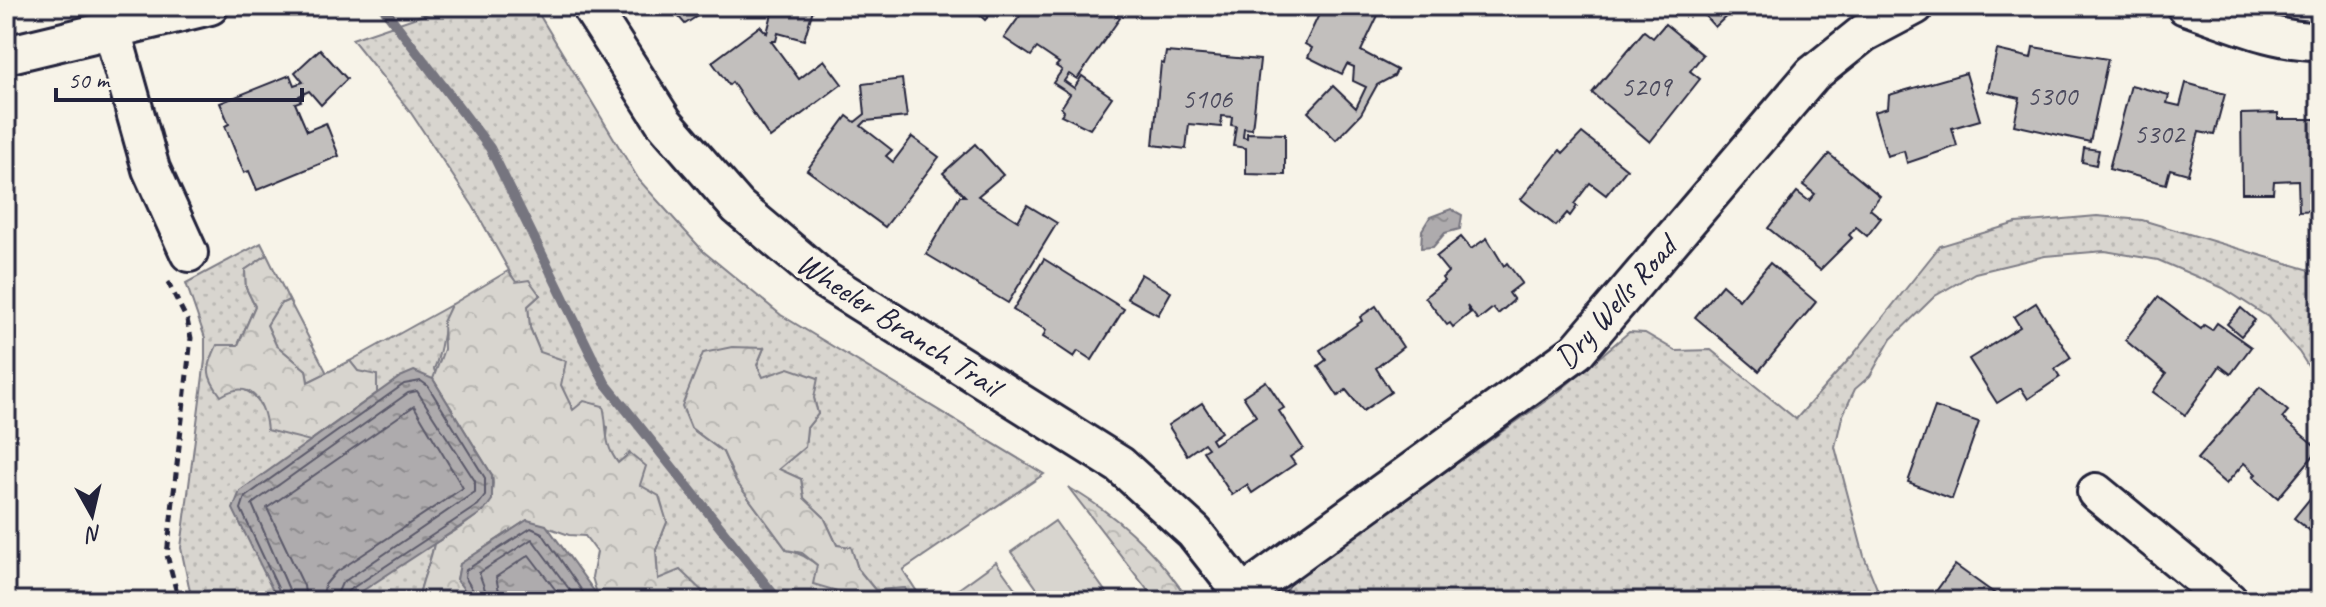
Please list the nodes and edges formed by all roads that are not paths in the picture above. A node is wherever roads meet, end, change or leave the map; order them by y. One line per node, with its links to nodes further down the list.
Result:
1 (210, 6): 5 (street)
2 (590, 6): 10 (street, Wheeler Branch Trail)
3 (1915, 6): 10 (street, Dry Wells Road)
4 (2185, 6): 6 (street)
5 (112, 30): 7 (street); 8 (street)
6 (2320, 41)
7 (6, 55)
8 (175, 262)
9 (2096, 492): 11 (street)
10 (1246, 597)
11 (2229, 601)

